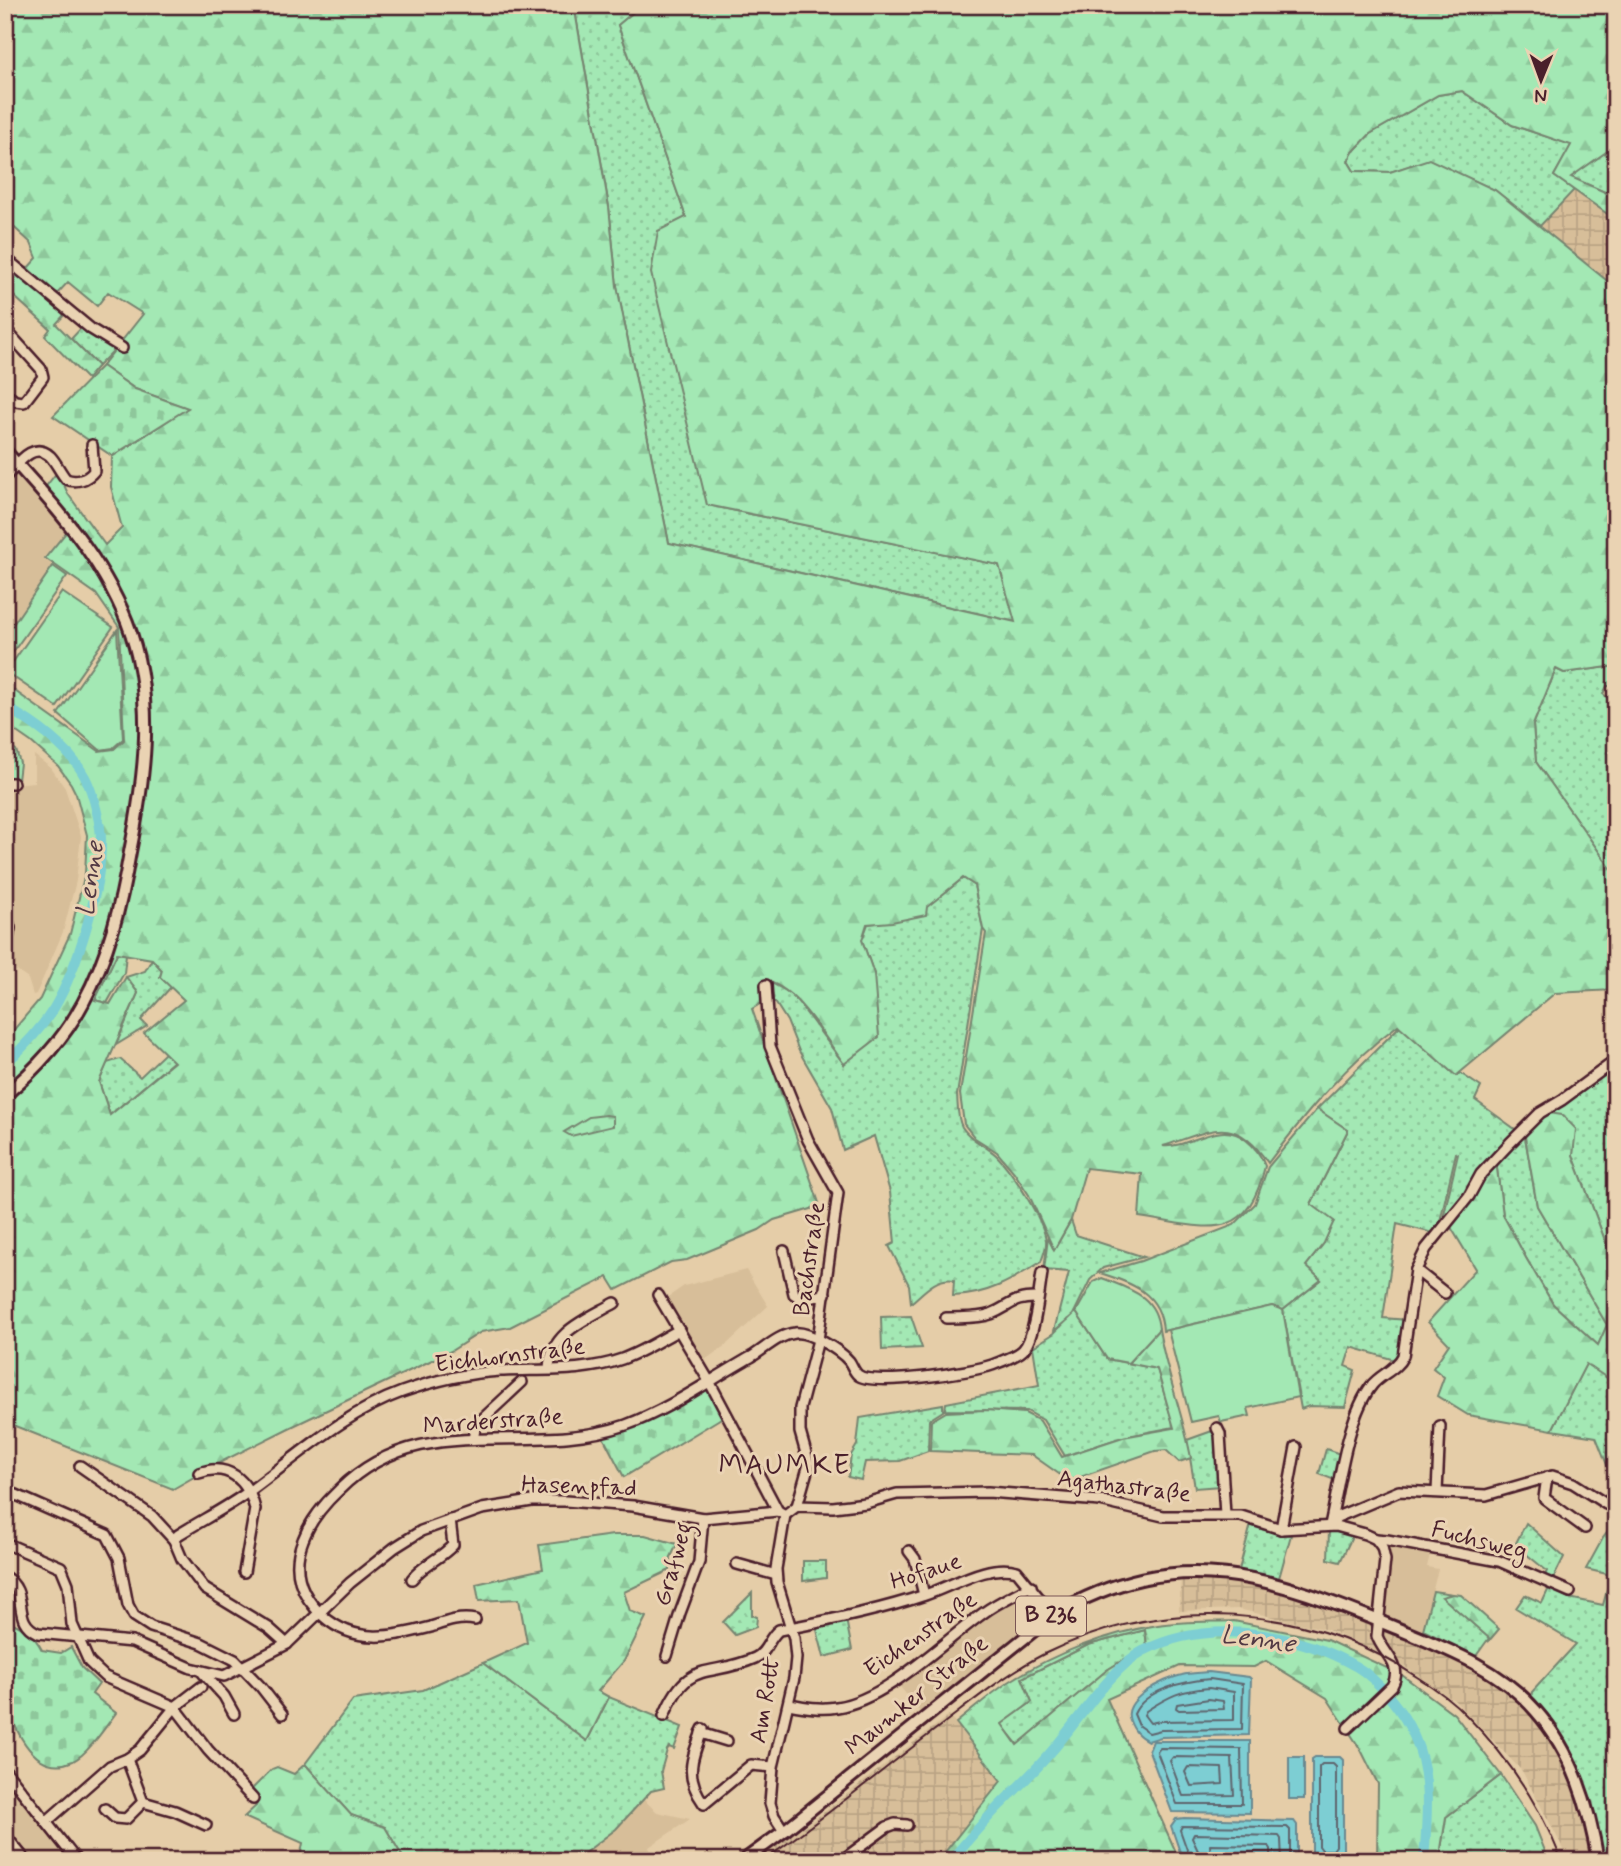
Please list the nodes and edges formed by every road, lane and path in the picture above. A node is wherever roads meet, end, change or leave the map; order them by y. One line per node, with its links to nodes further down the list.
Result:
1 (5, 258): 3 (street)
2 (5, 329): 4 (street)
3 (122, 348)
4 (5, 393)
5 (92, 445): 7 (street)
6 (5, 451): 7 (main road)
7 (18, 465): 8 (street); 13 (main road)
8 (5, 477)
9 (5, 912): 10 (street)
10 (5, 952)
11 (766, 985): 19 (street, Bachstraße)
12 (1616, 1060): 15 (street)
13 (5, 1095)
14 (784, 1251): 19 (street)
15 (1416, 1270): 17 (street); 44 (street)
16 (1042, 1273): 20 (street)
17 (1445, 1293)
18 (658, 1294): 23 (street)
19 (825, 1294): 24 (street, Bachstraße)
20 (1038, 1298): 22 (street); 24 (street)
21 (615, 1303): 25 (street)
22 (946, 1318)
23 (679, 1330): 25 (street, Eichhornstraße); 26 (street)
24 (818, 1340): 26 (street, Marderstraße); 38 (street, Bachstraße)
25 (550, 1370): 36 (street, Eichhornstraße)
26 (709, 1381): 30 (street, Marderstraße); 40 (street)
27 (522, 1382): 30 (street)
28 (1440, 1426): 37 (street)
29 (1217, 1428): 41 (street)
30 (473, 1439): 59 (street, Marderstraße)
31 (1296, 1447): 46 (street)
32 (80, 1466): 48 (street)
33 (199, 1473): 36 (street)
34 (1547, 1477): 37 (street); 39 (street); 45 (street)
35 (5, 1489): 67 (street)
36 (248, 1492): 48 (street, Eichhornstraße); 52 (street)
37 (1437, 1492): 44 (street)
38 (797, 1506): 40 (street); 41 (street, Agathastraße)
39 (1616, 1508)
40 (782, 1513): 42 (street, Grafweg); 53 (street, Am Rott)
41 (1225, 1515): 46 (street, Agathastraße)
42 (703, 1518): 43 (street, Hasenpfad); 66 (street, Grafweg)
43 (450, 1520): 55 (street); 59 (street, Hasenpfad)
44 (1330, 1525): 46 (street, Agathastraße); 47 (street, Agathastraße)
45 (1585, 1528)
46 (1281, 1529)
47 (1376, 1539): 57 (street, Fuchsweg); 62 (street)
48 (174, 1540): 65 (street)
49 (5, 1543): 64 (street)
50 (909, 1551): 58 (street)
51 (737, 1564): 53 (street)
52 (244, 1572)
53 (776, 1575): 63 (street, Am Rott)
54 (5, 1577): 64 (street)
55 (412, 1579)
56 (1031, 1586): 58 (street, Hofaue); 60 (street, Hofaue); 70 (street, Eichenstraße)
57 (1570, 1592)
58 (924, 1595): 63 (street, Hofaue)
59 (319, 1612): 61 (street); 65 (street, Hasenpfad)
60 (1053, 1615): 62 (main road, Maumker Straße / B 236); 86 (main road, Maumker Straße / B 236)
61 (475, 1620)
62 (1377, 1620): 75 (street); 92 (main road, Maumker Straße / B 236)
63 (791, 1628): 70 (street, Am Rott); 74 (street)
64 (78, 1637): 68 (street); 71 (street)
65 (287, 1644): 67 (street, Hasenpfad)
66 (667, 1656)
67 (241, 1668): 68 (street, Hasenpfad); 73 (street)
68 (202, 1671): 72 (street)
69 (201, 1687): 71 (street)
70 (789, 1704): 78 (street, Am Rott)
71 (175, 1707): 77 (street); 80 (street)
72 (234, 1714)
73 (282, 1714)
74 (664, 1716)
75 (1352, 1725)
76 (727, 1741): 78 (street)
77 (127, 1759): 81 (street); 83 (street)
78 (773, 1767): 86 (street, Am Rott)
79 (5, 1770): 83 (street)
80 (253, 1799)
81 (143, 1802): 82 (street); 84 (street)
82 (105, 1809)
83 (46, 1822): 89 (street)
84 (206, 1825)
85 (907, 1825): 91 (street)
86 (784, 1830): 90 (main road, Maumker Straße / B 236)
87 (5, 1835): 88 (street)
88 (26, 1861)
89 (77, 1861)
90 (743, 1861)
91 (841, 1861)
92 (1598, 1861)

